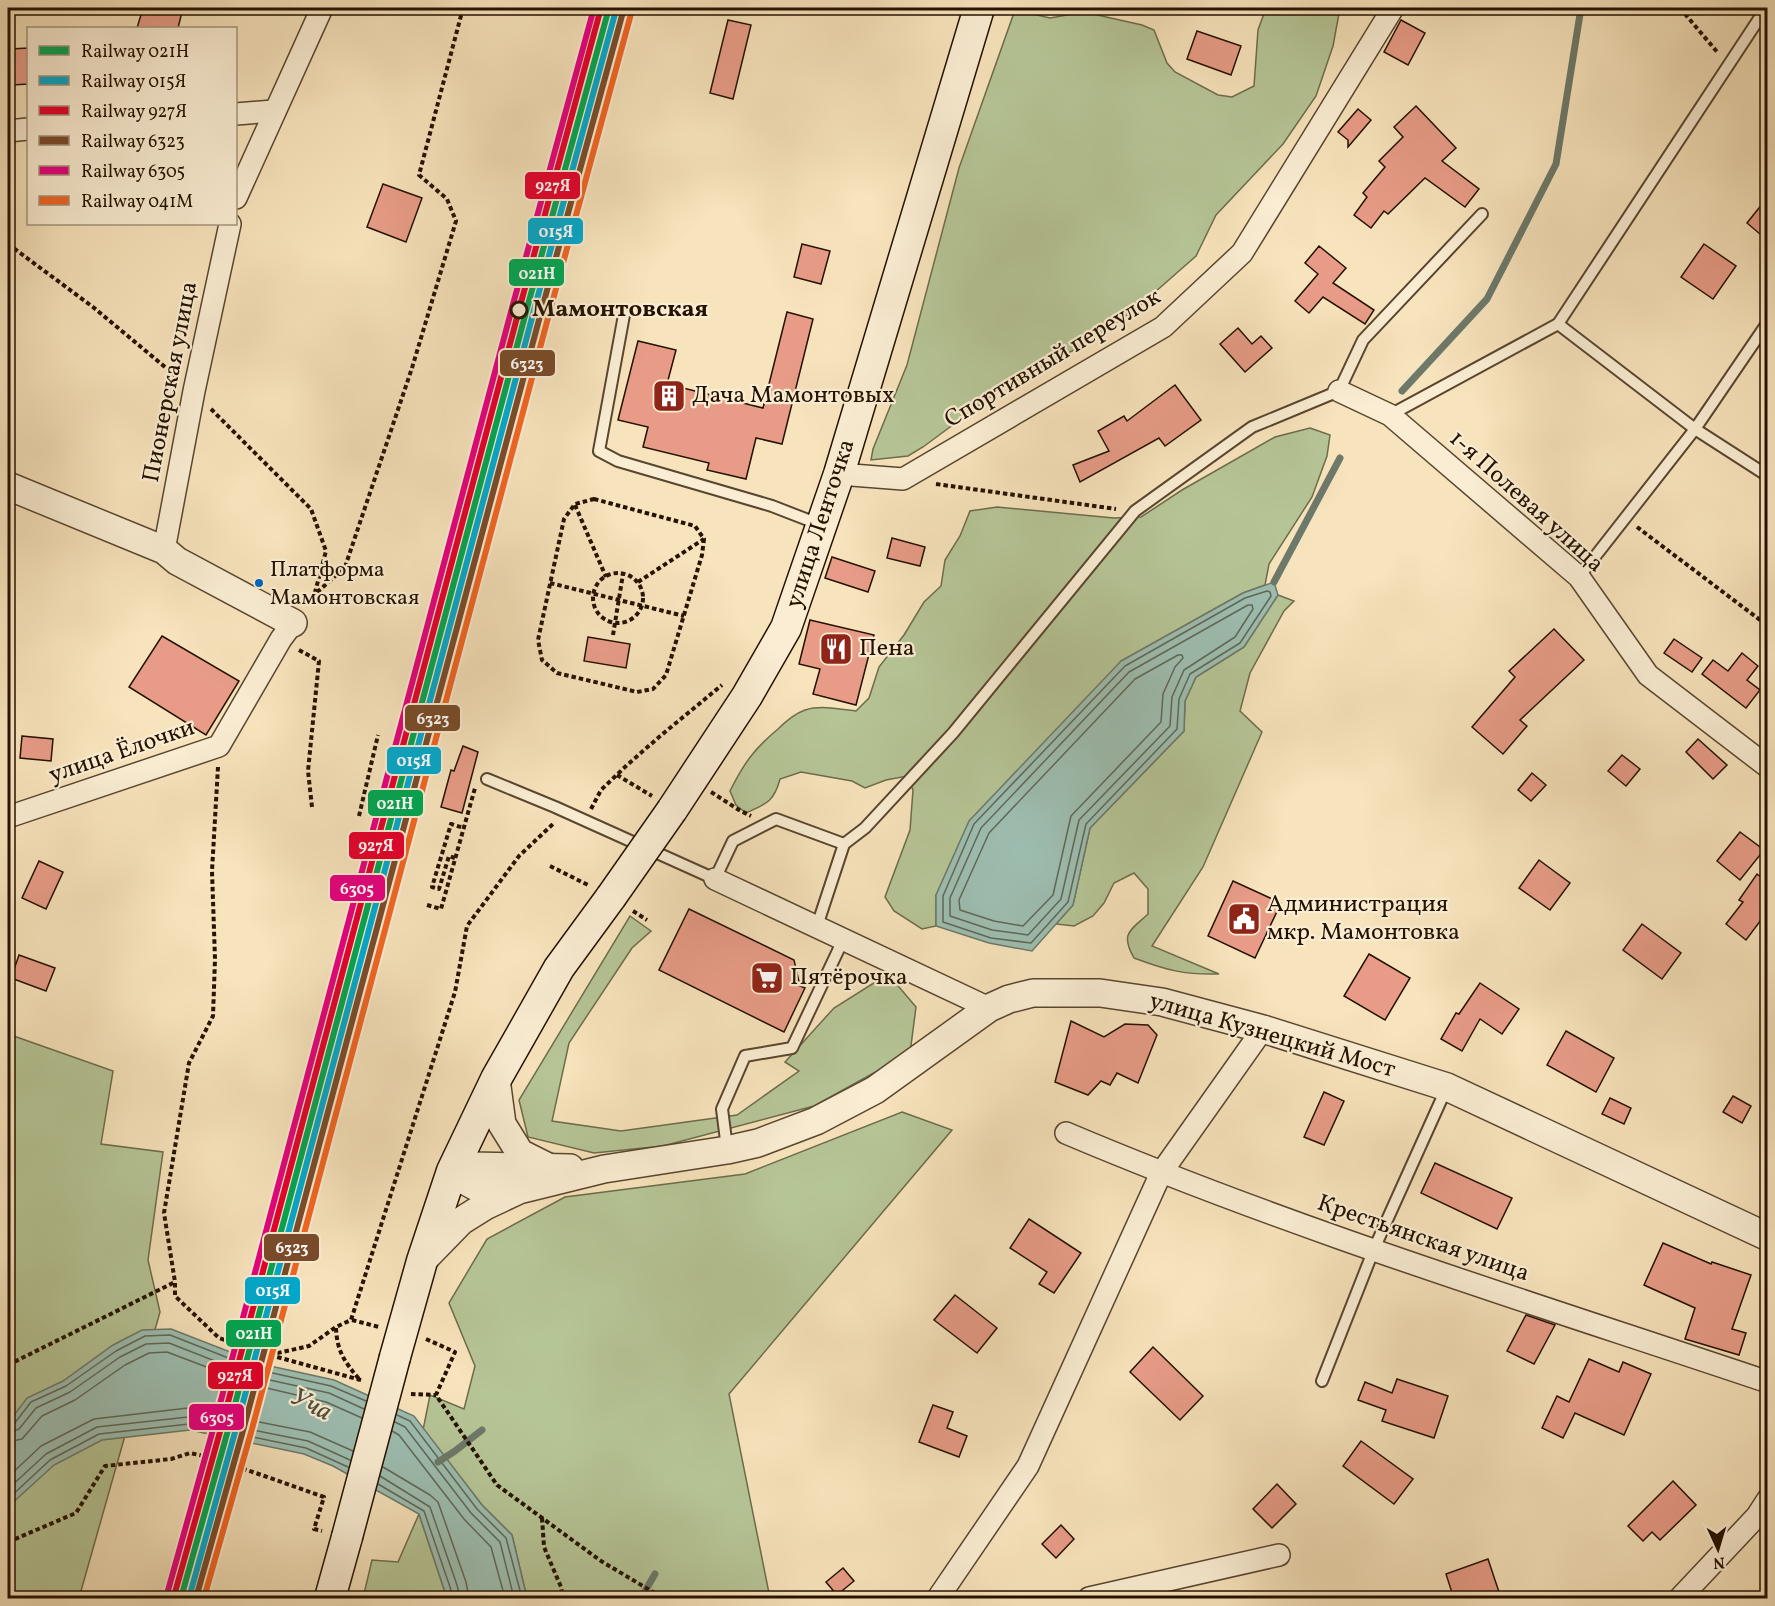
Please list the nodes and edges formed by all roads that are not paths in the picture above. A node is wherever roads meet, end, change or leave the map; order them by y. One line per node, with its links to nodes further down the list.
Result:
1 (322, 8): 5 (street)
2 (979, 8): 18 (main road, улица Ленточка)
3 (1393, 8): 18 (street, Спортивный переулок)
4 (1766, 8): 14 (lane)
5 (273, 111): 6 (street); 9 (street)
6 (237, 114)
7 (27, 129): 8 (street)
8 (8, 131)
9 (237, 196)
10 (1482, 214): 15 (lane)
11 (230, 225): 22 (street, Пионерская улица)
12 (624, 315): 21 (lane)
13 (1767, 322): 17 (lane)
14 (1558, 324): 16 (lane); 17 (lane)
15 (1339, 391): 16 (street, 1-я Полевая улица); 28 (lane)
16 (1390, 415): 23 (street, 1-я Полевая улица)
17 (1695, 429): 19 (lane); 23 (lane)
18 (839, 474): 21 (main road, улица Ленточка)
19 (1767, 476)
20 (8, 486): 22 (street)
21 (821, 525): 34 (main road, улица Ленточка, bridge)
22 (164, 550): 24 (street)
23 (1579, 577): 25 (street, 1-я Полевая улица)
24 (287, 631): 27 (street, улица Ёлочки)
25 (1766, 763)
26 (487, 779): 29 (lane)
27 (8, 818)
28 (844, 844): 29 (lane); 30 (lane)
29 (715, 879): 30 (street)
30 (817, 926): 31 (street)
31 (844, 938): 32 (street); 37 (lane)
32 (989, 1008): 33 (street, улица Кузнецкий Мост); 37 (street, улица Кузнецкий Мост)
33 (1263, 1029): 35 (street, улица Кузнецкий Мост); 41 (street)
34 (496, 1079): 38 (street); 40 (main road, улица Ленточка)
35 (1448, 1087): 43 (street, улица Кузнецкий Мост); 44 (lane)
36 (1066, 1133): 41 (street, Крестьянская улица)
37 (727, 1150): 39 (street, улица Кузнецкий Мост)
38 (548, 1167): 39 (street); 40 (street)
39 (604, 1169): 42 (street)
40 (452, 1171): 42 (street); 45 (main road, улица Ленточка)
41 (1161, 1173): 44 (street, Крестьянская улица); 51 (street)
42 (519, 1190): 45 (street)
43 (1767, 1237)
44 (1374, 1249): 46 (lane); 47 (street, Крестьянская улица)
45 (422, 1261): 50 (main road, улица Ленточка, bridge)
46 (1322, 1381)
47 (1767, 1383)
48 (1767, 1499): 53 (street)
49 (1279, 1555): 52 (street)
50 (330, 1599)
51 (938, 1599)
52 (1089, 1599)
53 (1680, 1599)

